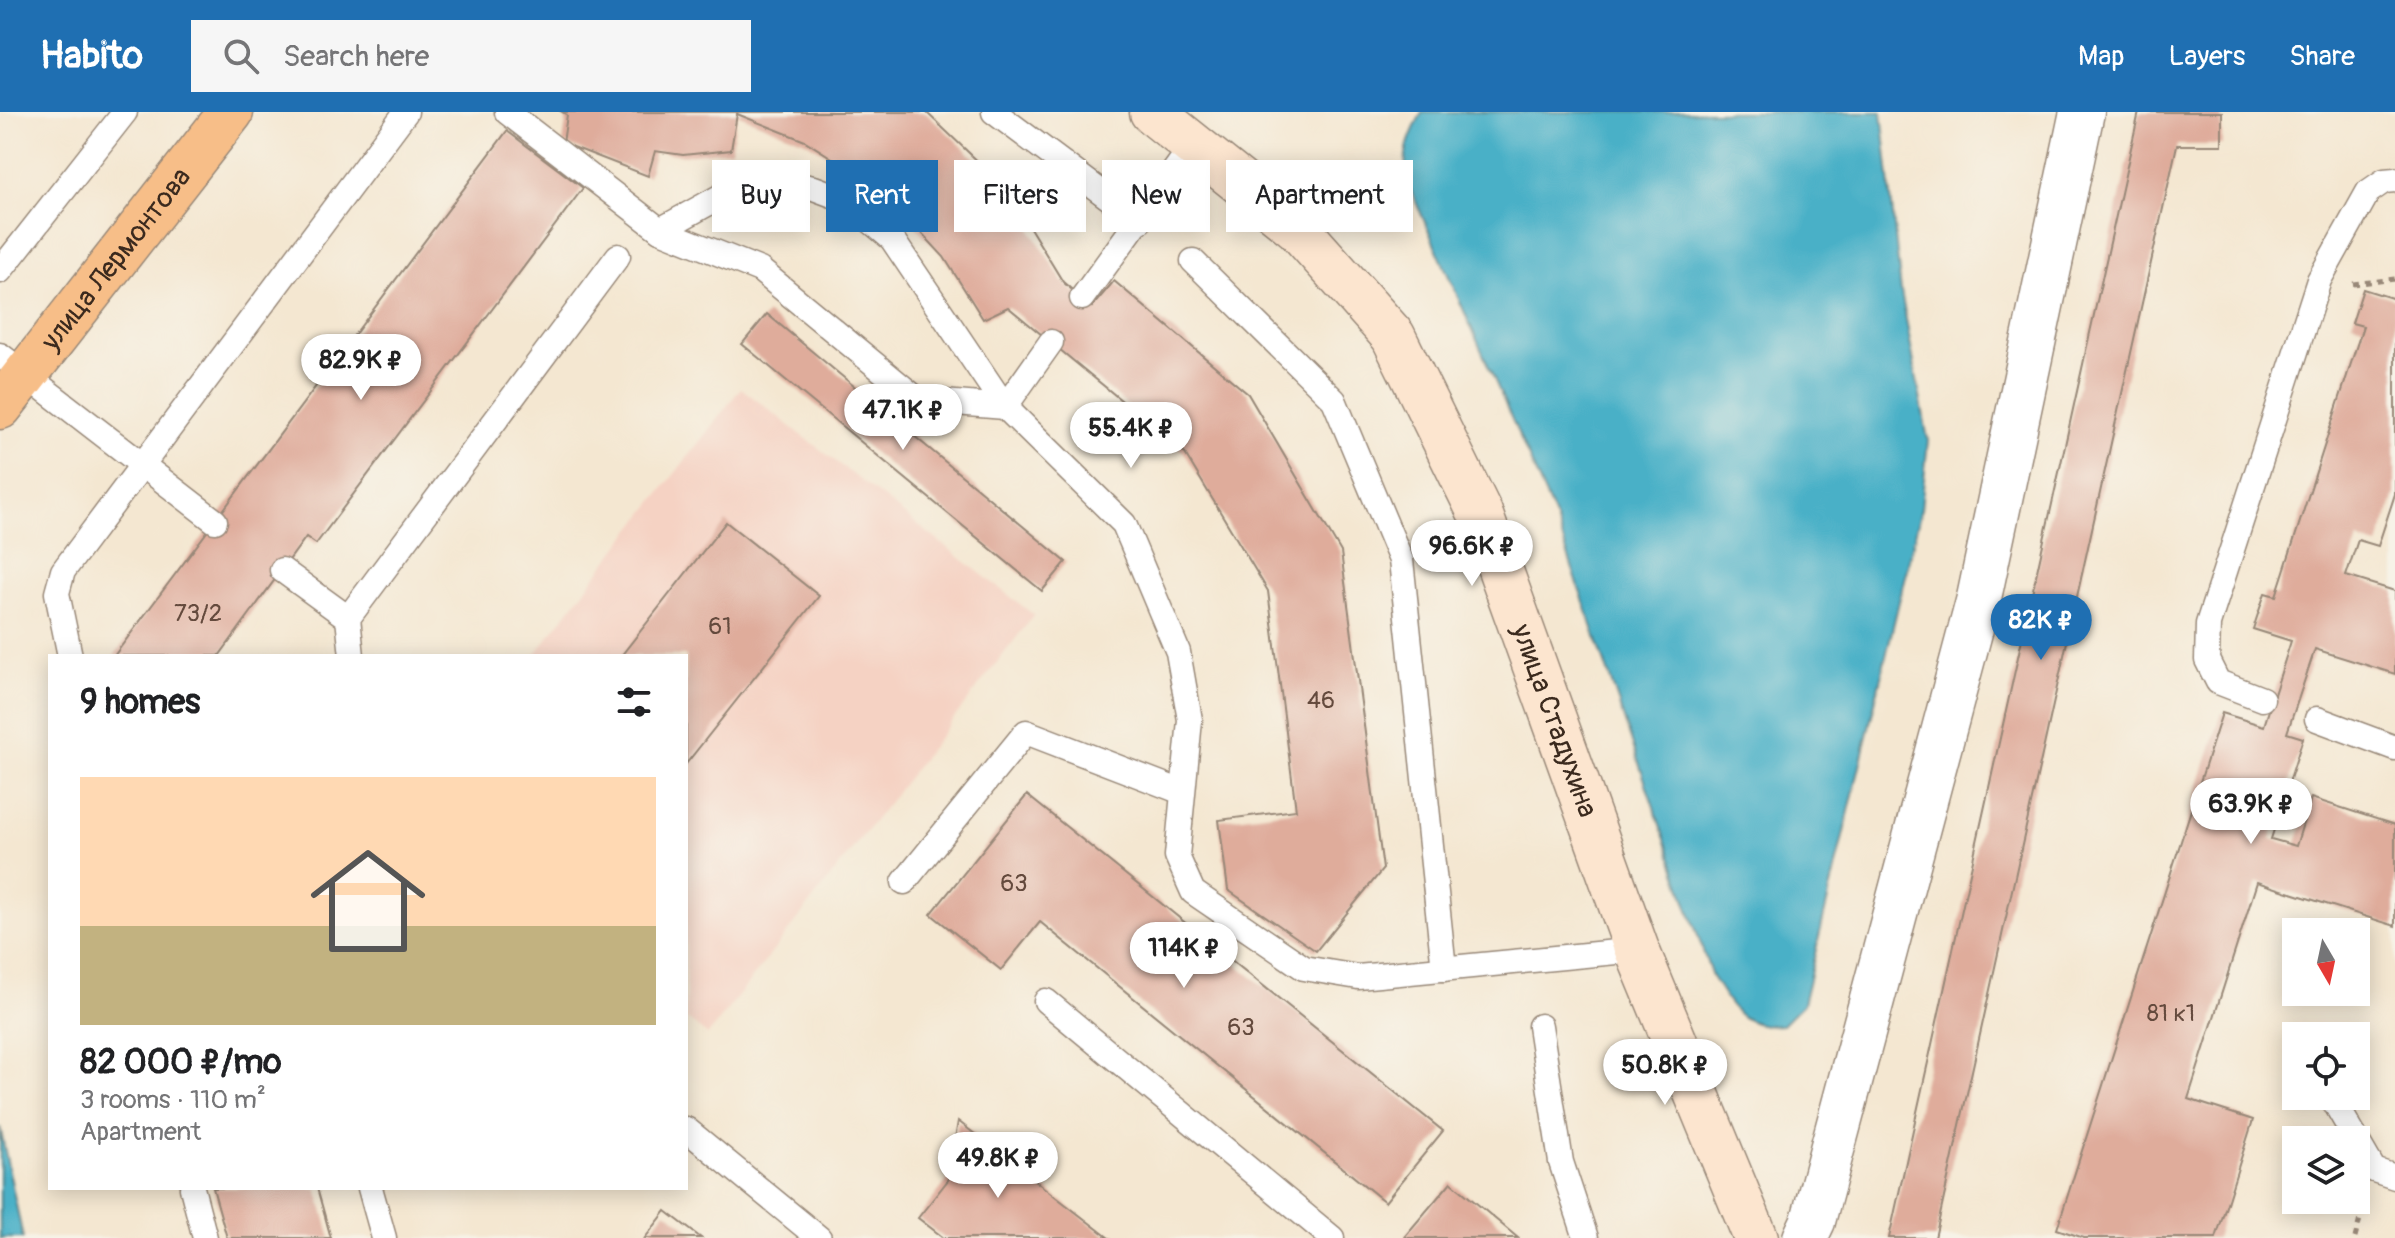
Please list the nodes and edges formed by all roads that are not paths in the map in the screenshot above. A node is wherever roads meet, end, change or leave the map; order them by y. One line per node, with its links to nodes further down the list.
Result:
1 (125, 112): 16 (lane)
2 (231, 112): 19 (main road, улица Лермонтова)
3 (406, 112): 21 (lane)
4 (507, 112): 12 (lane)
5 (994, 112): 11 (lane)
6 (1152, 112): 8 (street, улица Стадухина)
7 (2082, 112): 47 (street)
8 (1193, 145): 9 (lane); 32 (street, улица Стадухина)
9 (1183, 160)
10 (2395, 180): 27 (lane)
11 (1102, 193)
12 (660, 230): 20 (lane); 20 (lane)
13 (1132, 232): 17 (lane)
14 (618, 256): 24 (lane)
15 (1193, 261): 33 (lane)
16 (0, 271)
17 (1082, 298)
18 (1051, 342): 20 (lane)
19 (8, 379): 21 (lane)
20 (1005, 407): 30 (lane)
21 (141, 464): 22 (lane); 25 (lane)
22 (215, 521)
23 (282, 570): 24 (lane)
24 (348, 618): 26 (lane)
25 (70, 654)
26 (352, 654)
27 (2262, 699)
28 (2317, 719): 29 (lane)
29 (2395, 748)
30 (1182, 792): 31 (lane); 33 (lane)
31 (904, 882)
32 (1637, 950): 33 (lane); 46 (street, улица Стадухина)
33 (1444, 969)
34 (1046, 1001): 44 (lane)
35 (1540, 1026): 45 (lane)
36 (2339, 1110): 38 (lane)
37 (688, 1131): 43 (lane)
38 (2395, 1177)
39 (193, 1190): 41 (lane)
40 (371, 1190): 42 (lane)
41 (205, 1238)
42 (384, 1238)
43 (819, 1238)
44 (1332, 1238)
45 (1586, 1238)
46 (1756, 1238)
47 (1805, 1238)

